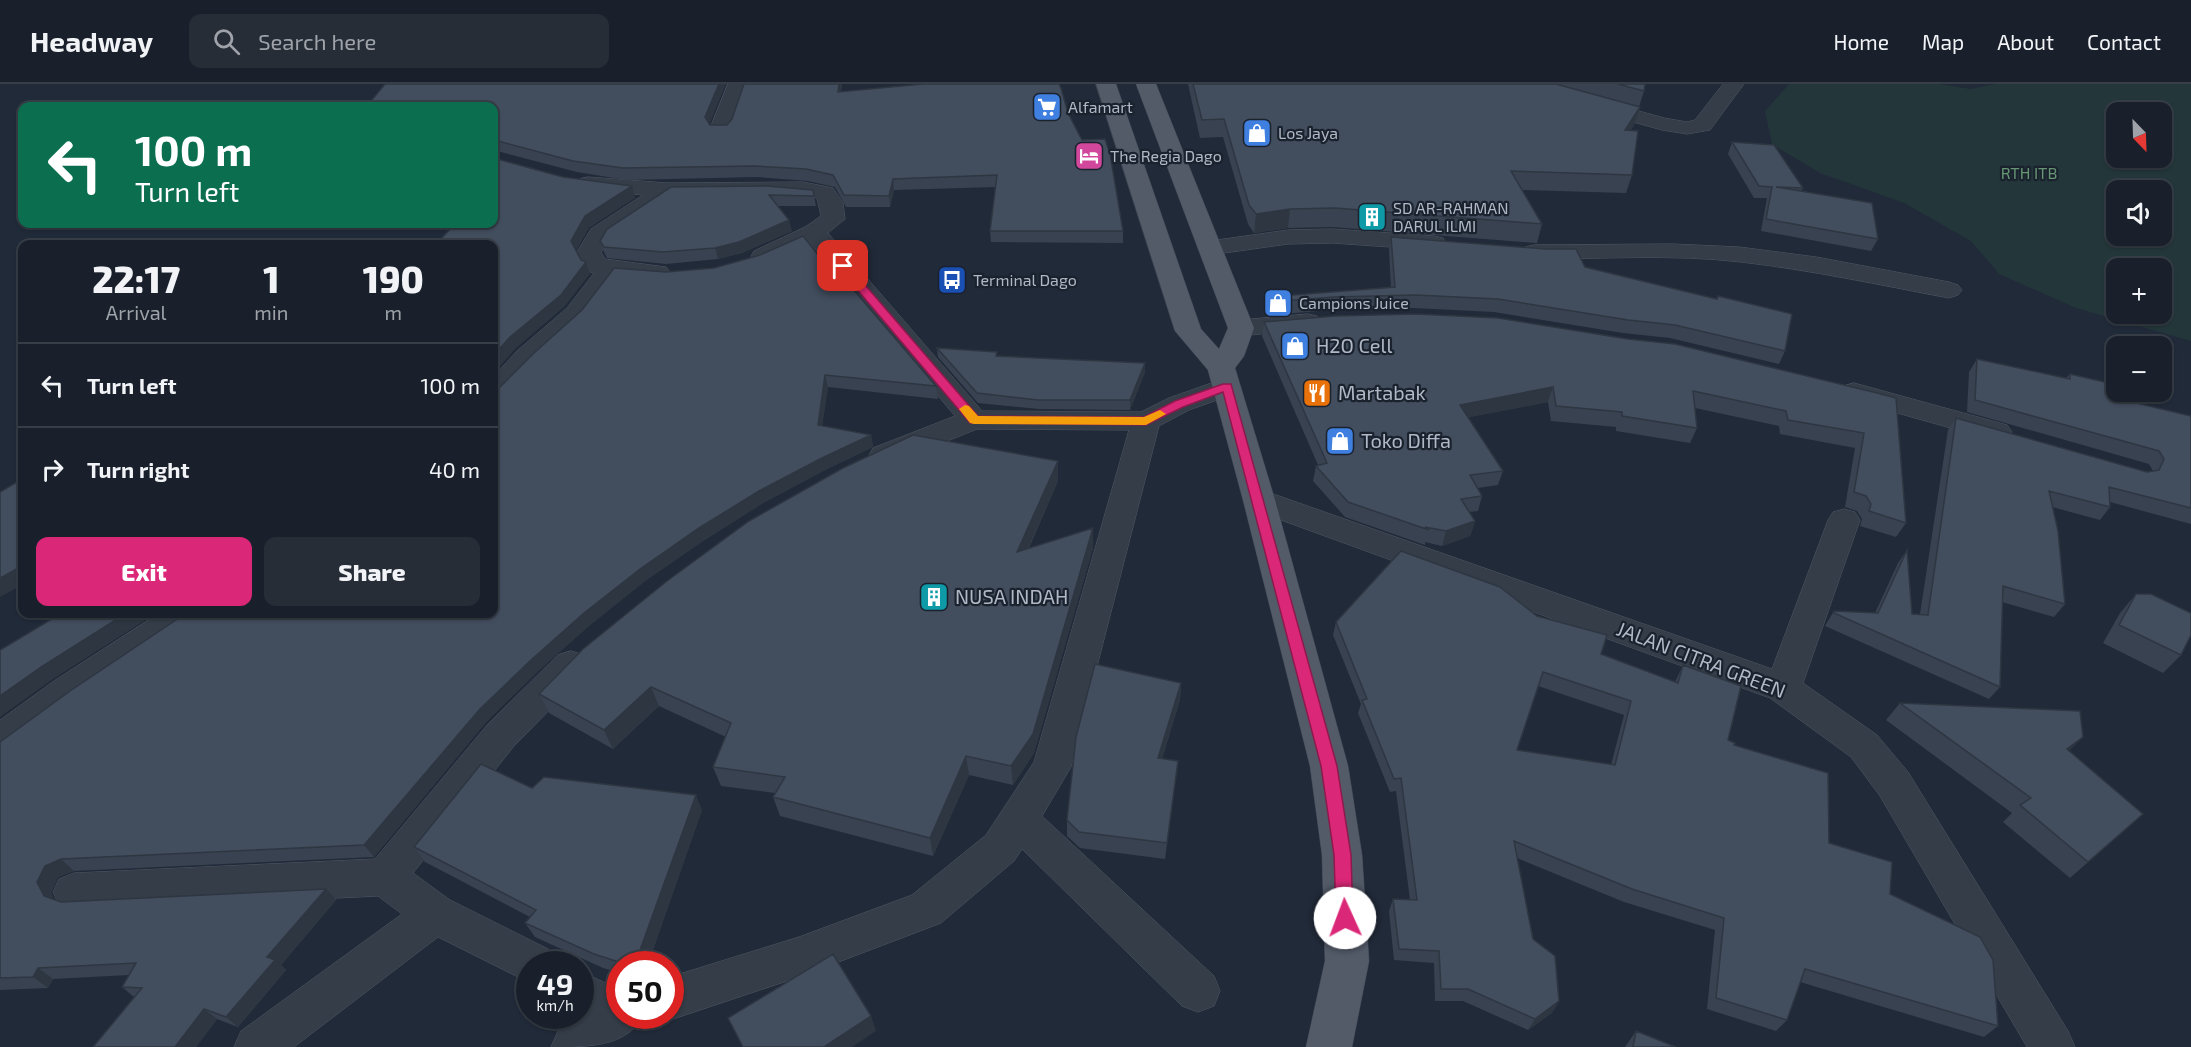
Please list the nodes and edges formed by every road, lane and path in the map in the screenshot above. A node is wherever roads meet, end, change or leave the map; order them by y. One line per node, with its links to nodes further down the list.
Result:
1 (738, 84): 6 (street)
2 (1106, 84): 19 (main road)
3 (1146, 84): 11 (main road)
4 (1518, 84): 5 (street)
5 (1734, 84)
6 (721, 129)
7 (563, 178): 8 (street)
8 (666, 190): 9 (street); 14 (street)
9 (814, 232): 13 (street); 22 (street)
10 (1459, 245): 11 (street)
11 (1210, 248): 18 (main road)
12 (1506, 250): 16 (street)
13 (746, 261)
14 (610, 269): 15 (street); 21 (street)
15 (676, 273)
16 (1949, 290)
17 (1332, 320): 18 (street)
18 (1241, 328): 19 (main road)
19 (1224, 378): 23 (street); 26 (main road)
20 (1831, 386): 24 (street)
21 (498, 388)
22 (974, 420): 23 (street); 25 (street)
23 (1146, 421): 32 (street)
24 (2027, 441)
25 (855, 469)
26 (1259, 500): 30 (street, JALAN CITRA GREEN); 42 (main road)
27 (1844, 520): 30 (street)
28 (177, 618): 31 (street)
29 (597, 642): 33 (street)
30 (1783, 687): 43 (street, JALAN CITRA GREEN)
31 (0, 741)
32 (1018, 819): 37 (street); 38 (street)
33 (385, 878): 34 (street); 35 (street)
34 (74, 892)
35 (435, 914): 36 (street); 40 (street)
36 (516, 955)
37 (1198, 991)
38 (684, 994)
39 (606, 1025): 41 (street)
40 (257, 1047)
41 (574, 1047)
42 (1329, 1047)
43 (2052, 1047)

